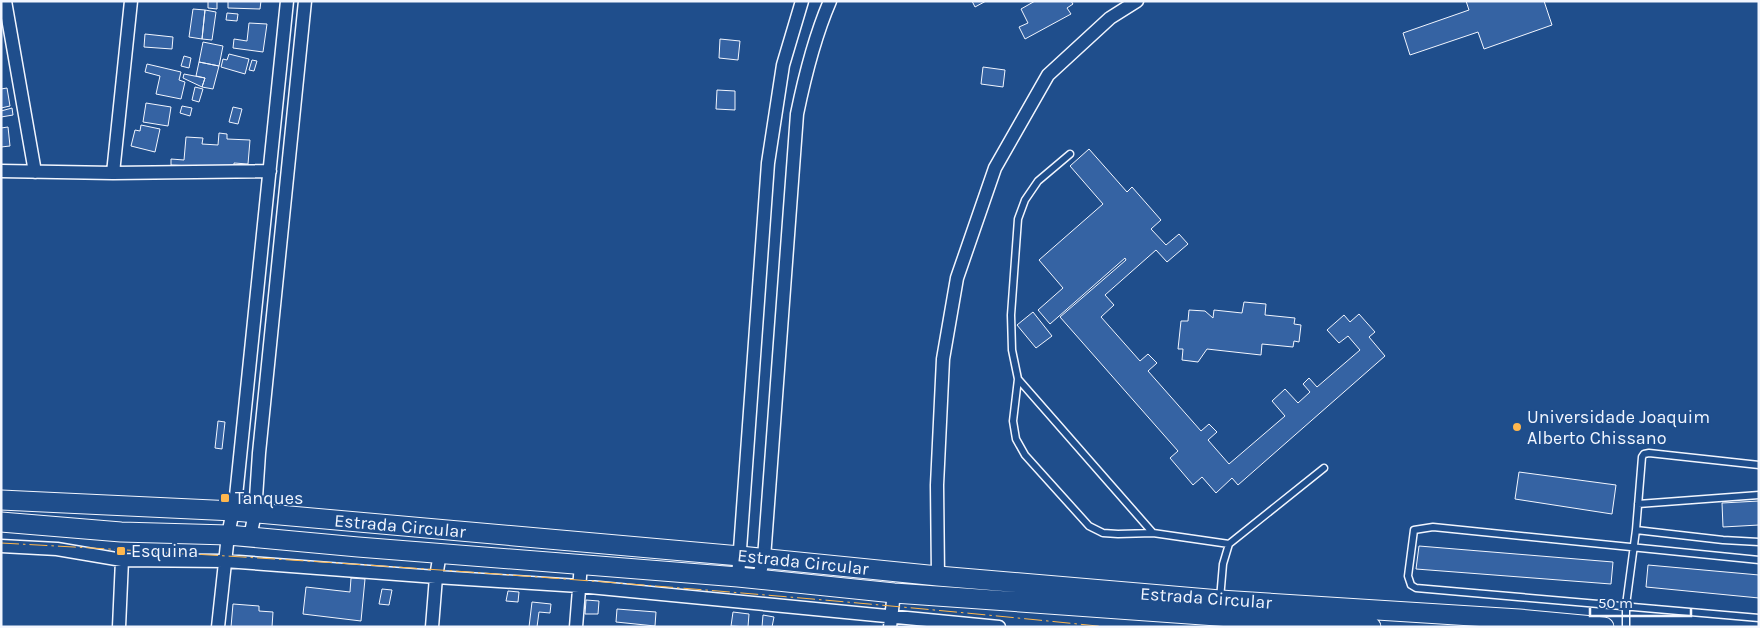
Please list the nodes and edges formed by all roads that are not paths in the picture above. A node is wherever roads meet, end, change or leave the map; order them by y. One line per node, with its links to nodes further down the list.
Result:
1 (5, 1): 11 (street)
2 (130, 1): 12 (street)
3 (287, 1): 10 (street)
4 (305, 1): 20 (street)
5 (802, 1): 31 (street)
6 (830, 1): 32 (street)
7 (1137, 1): 37 (street)
8 (1070, 154): 13 (lane)
9 (1, 171): 11 (street)
10 (270, 171): 12 (street); 19 (street)
11 (35, 172): 12 (street)
12 (113, 173)
13 (1018, 379): 23 (lane); 23 (lane)
14 (1759, 465): 18 (lane)
15 (1324, 468): 27 (lane)
16 (1759, 495): 18 (lane)
17 (1, 500): 19 (main road, Estrada Circular)
18 (1638, 504): 22 (lane)
19 (234, 511): 20 (main road, Estrada Circular); 24 (street)
20 (255, 513): 25 (street); 31 (main road, Estrada Circular)
21 (1, 522): 24 (main road)
22 (1636, 530): 26 (lane); 29 (lane)
23 (1153, 533): 27 (lane)
24 (228, 535): 25 (main road); 35 (street)
25 (250, 537): 30 (main road)
26 (1759, 542)
27 (1229, 544): 43 (lane)
28 (1, 546): 33 (street)
29 (1634, 547): 34 (lane); 44 (lane); 44 (lane)
30 (440, 554): 36 (main road); 38 (street)
31 (740, 556): 32 (main road, Estrada Circular); 39 (street)
32 (764, 558): 37 (main road, Estrada Circular); 40 (street)
33 (122, 560): 35 (street); 48 (street)
34 (1759, 560)
35 (225, 561): 38 (street); 49 (street)
36 (581, 564): 39 (main road); 41 (street)
37 (938, 576): 43 (main road, Estrada Circular)
38 (436, 577): 41 (street); 50 (street)
39 (738, 577): 40 (main road)
40 (758, 579): 42 (main road)
41 (579, 586): 46 (street); 51 (street)
42 (894, 593): 46 (street); 47 (main road)
43 (1220, 600): 54 (main road, Estrada Circular)
44 (1626, 605): 45 (lane); 55 (lane)
45 (1759, 618)
46 (891, 622): 52 (street)
47 (1290, 624): 53 (main road)
48 (119, 627)
49 (218, 627)
50 (432, 627)
51 (576, 627)
52 (999, 627)
53 (1371, 627)
54 (1604, 627)
55 (1626, 627)

